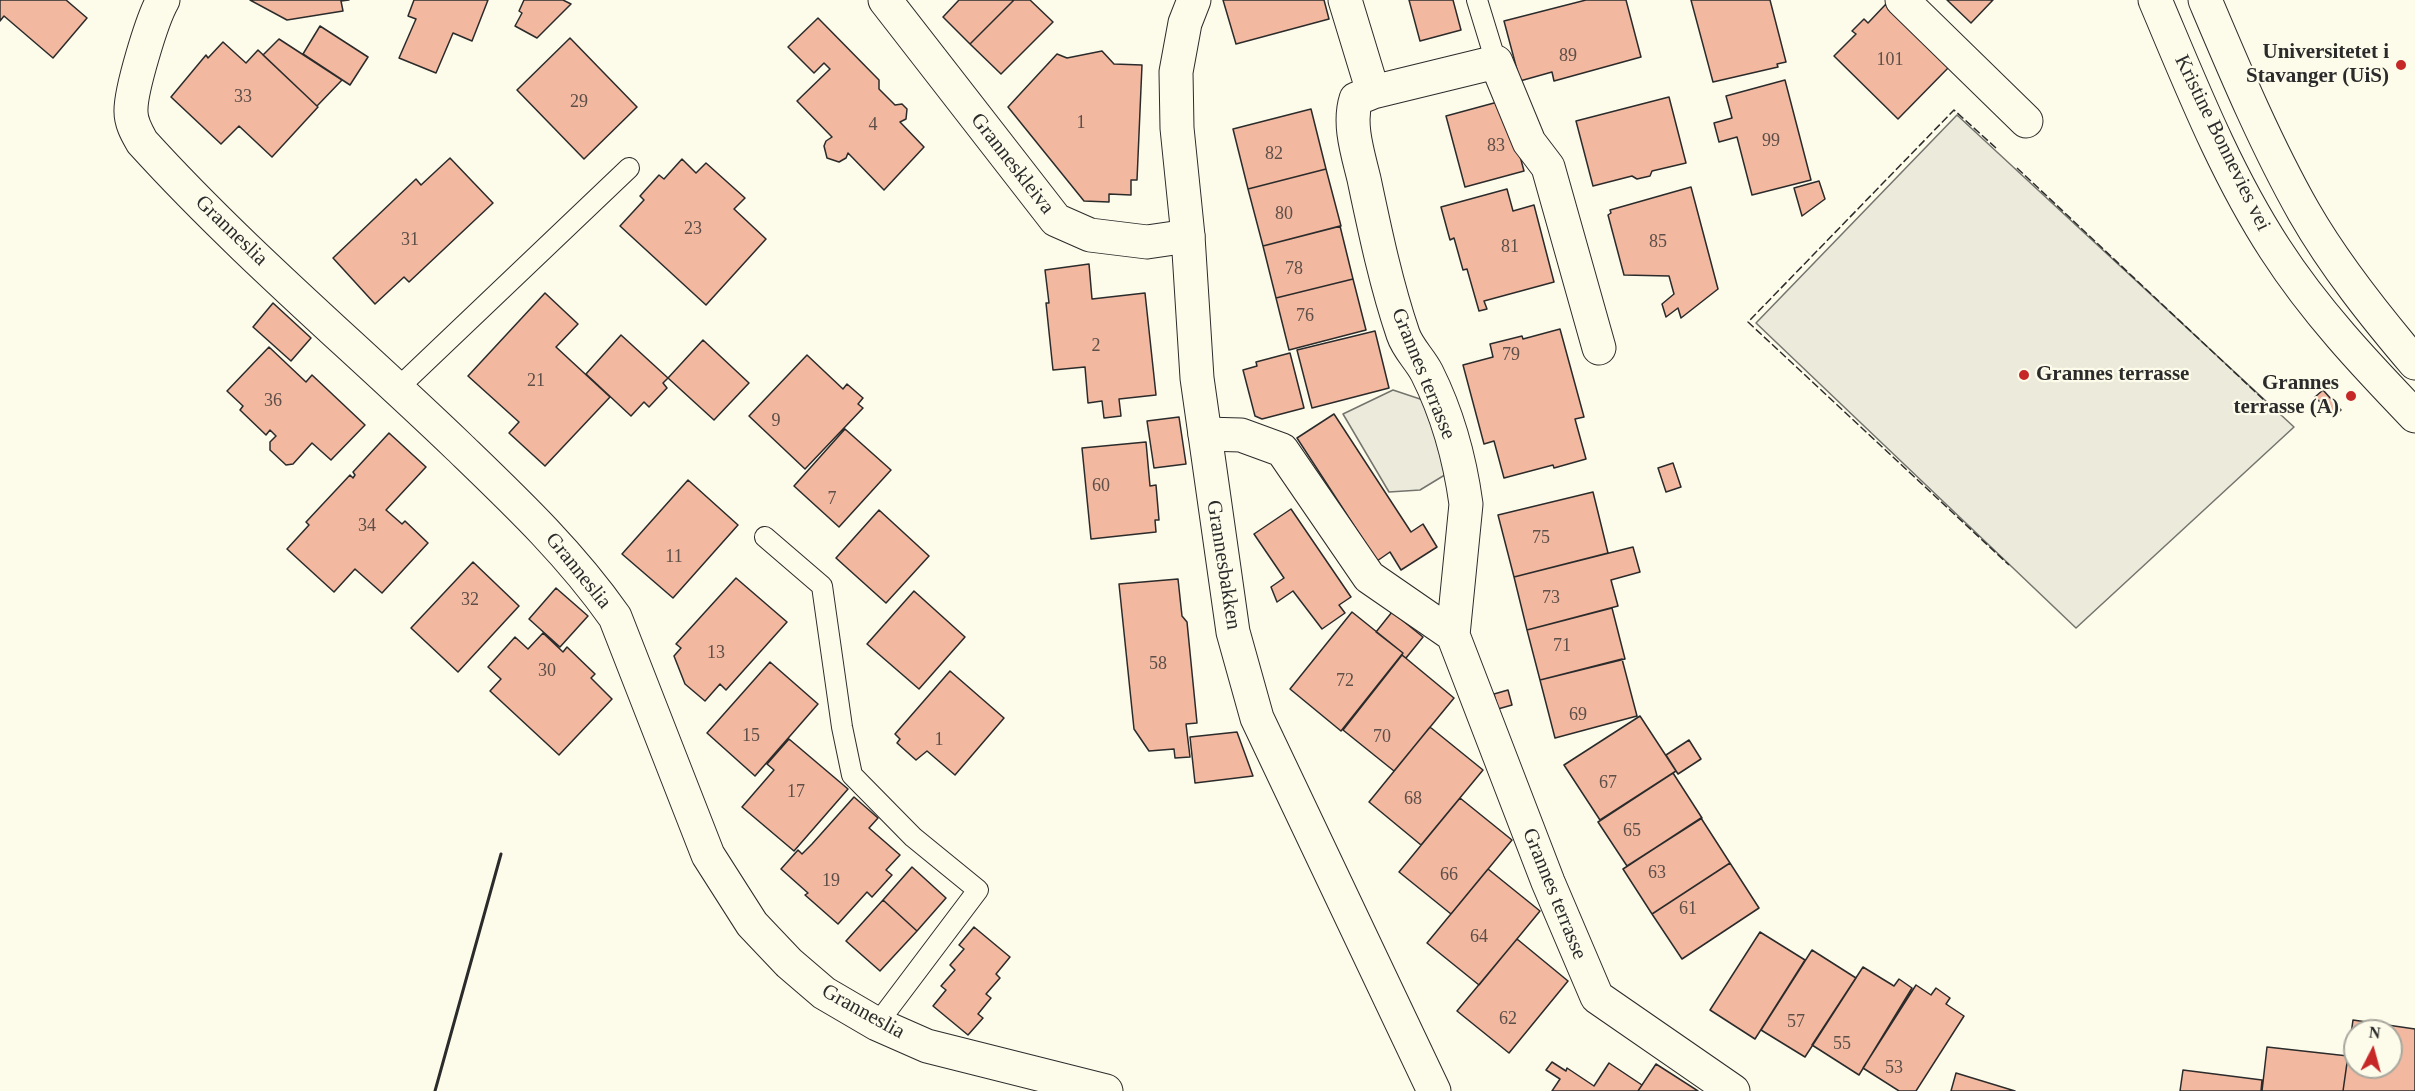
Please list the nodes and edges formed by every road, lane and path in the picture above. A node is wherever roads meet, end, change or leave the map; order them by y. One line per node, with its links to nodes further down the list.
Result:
1 (163, 0): 16 (street, Granneslia)
2 (885, 0): 13 (street, Granneskleiva)
3 (1194, 0): 13 (street, Grannesbakken)
4 (1345, 0): 10 (street)
5 (1477, 0): 9 (lane)
6 (1902, 0): 11 (street)
7 (2155, 0): 17 (street, Kristine Bonnevies vei)
8 (2205, 0): 15 (street, Kristine Bonnevies vei)
9 (1496, 62): 10 (street, Grannes terrasse); 14 (street)
10 (1373, 92): 20 (street, Grannes terrasse)
11 (2026, 121)
12 (629, 168): 16 (lane)
13 (1188, 236): 18 (street, Grannesbakken)
14 (1599, 348)
15 (2415, 363)
16 (398, 388): 21 (street, Granneslia)
17 (2415, 416)
18 (1205, 434): 20 (street); 23 (street, Grannesbakken)
19 (765, 537): 21 (lane)
20 (1453, 635): 24 (street, Grannes terrasse)
21 (877, 1024): 22 (street, Granneslia)
22 (1106, 1091)
23 (1434, 1091)
24 (1733, 1091)

